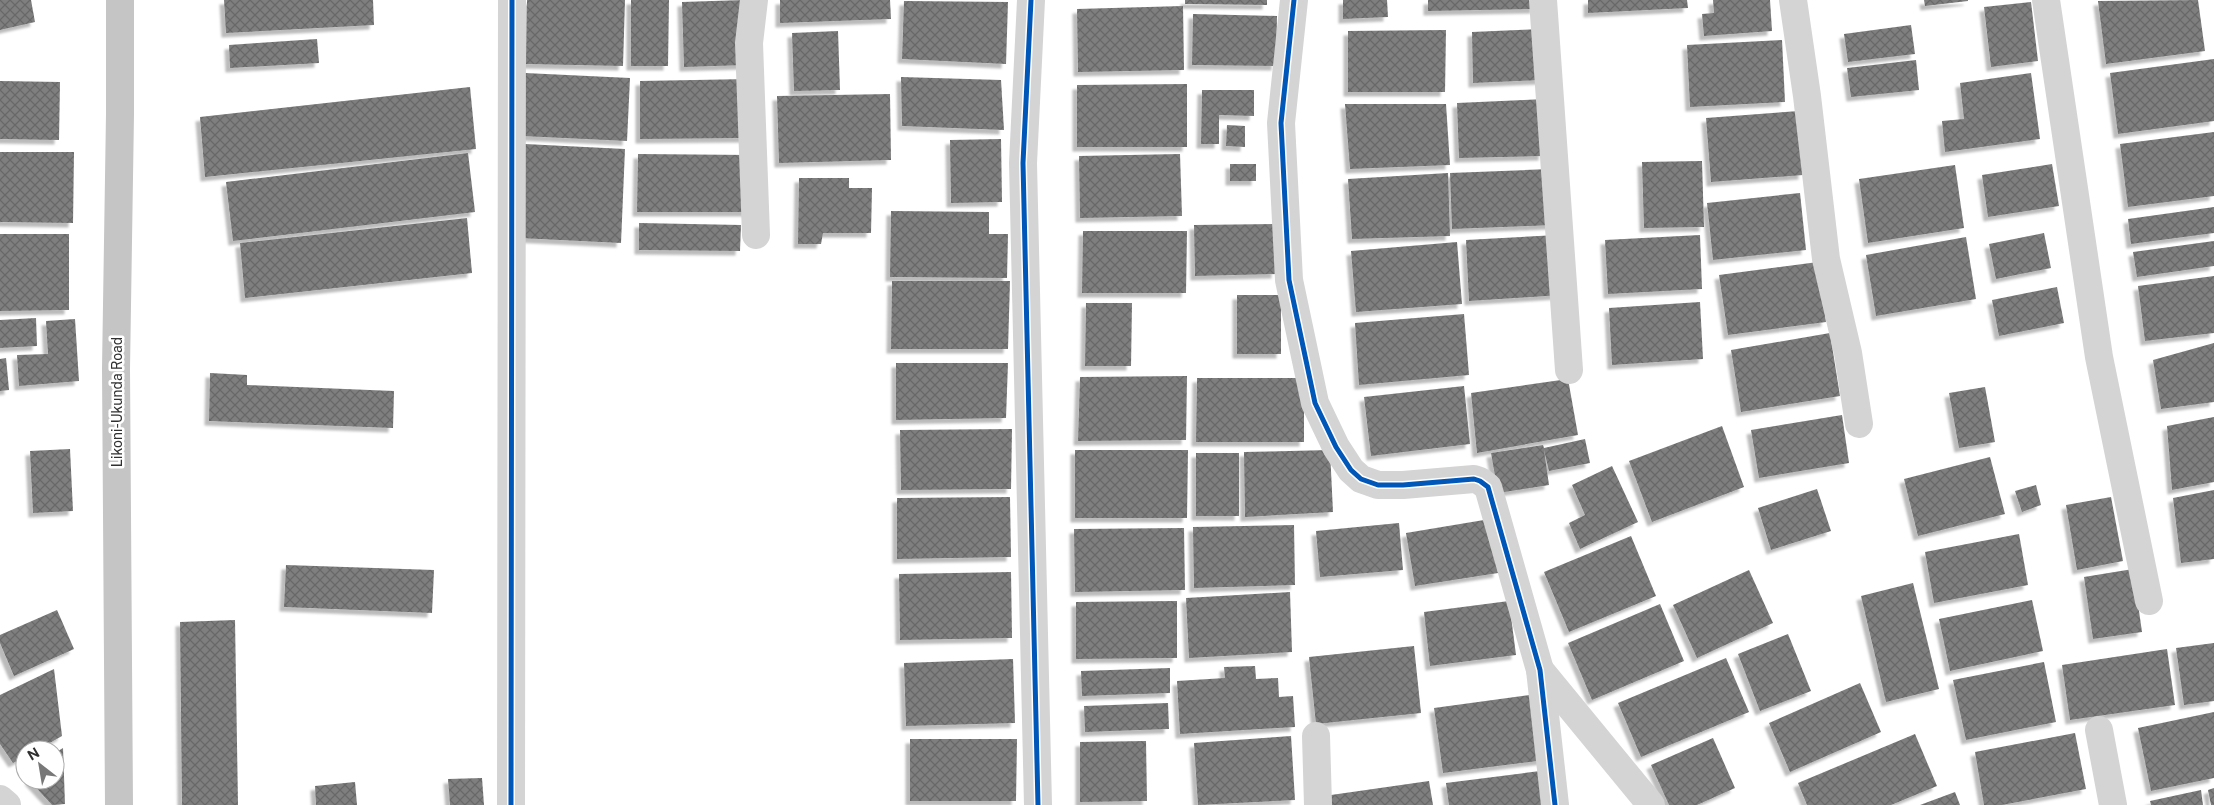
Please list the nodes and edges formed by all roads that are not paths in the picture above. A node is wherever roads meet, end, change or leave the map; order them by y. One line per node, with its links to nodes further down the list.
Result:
1 (120, 0): 18 (highway, Likoni-Ukunda Road)
2 (512, 0): 19 (street)
3 (754, 0): 9 (street)
4 (1031, 0): 20 (street)
5 (1294, 0): 13 (street)
6 (1544, 0): 10 (street)
7 (1793, 0): 11 (street)
8 (2046, 0): 12 (street)
9 (756, 234)
10 (1569, 370)
11 (1859, 424)
12 (2148, 601)
13 (1540, 670): 22 (street); 23 (street)
14 (2099, 730): 24 (street)
15 (1316, 736): 21 (street)
16 (0, 799): 17 (street)
17 (7, 805)
18 (119, 805)
19 (510, 805)
20 (1038, 805)
21 (1318, 805)
22 (1555, 805)
23 (1651, 805)
24 (2113, 805)

